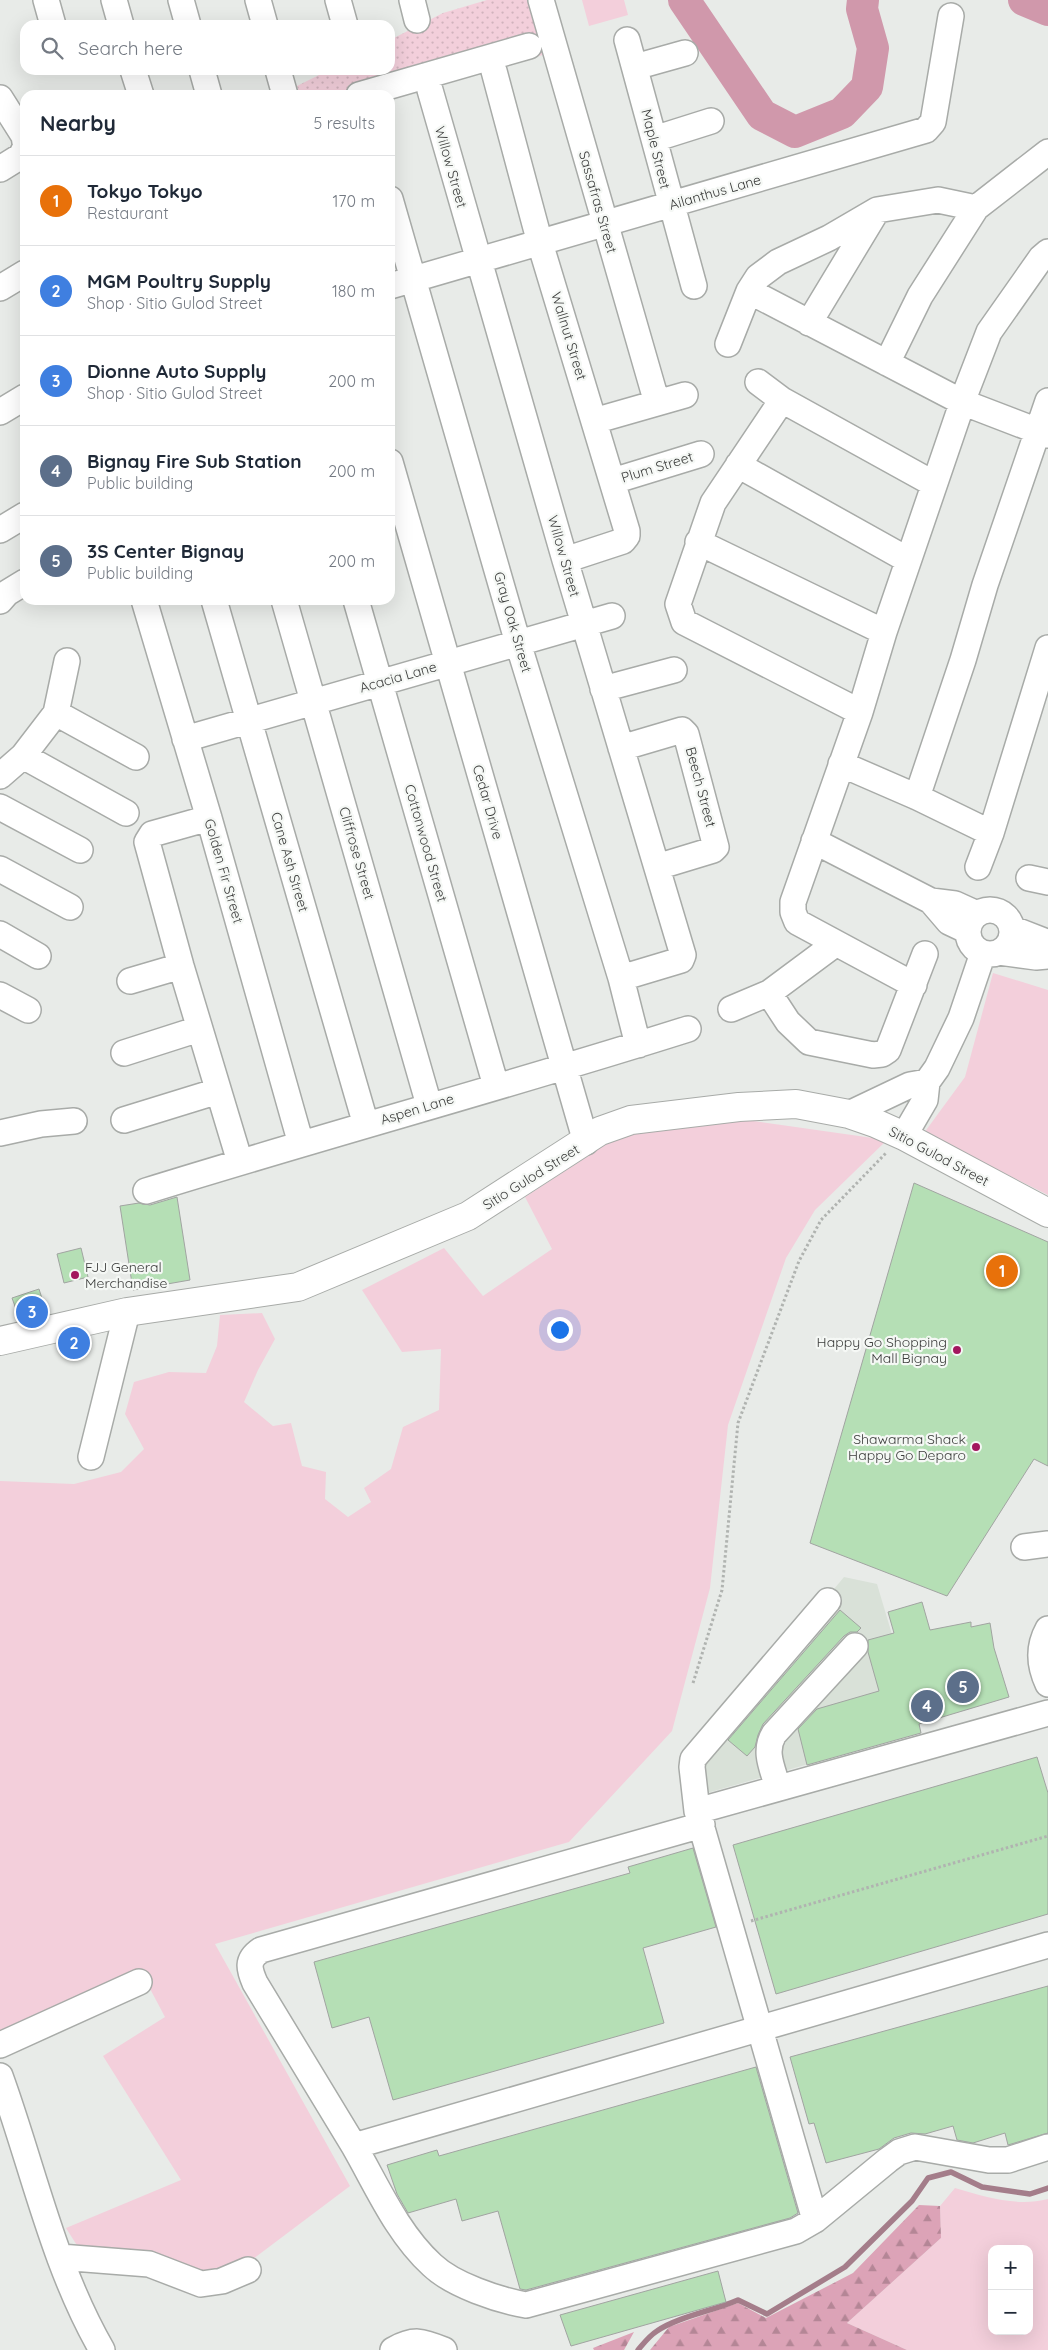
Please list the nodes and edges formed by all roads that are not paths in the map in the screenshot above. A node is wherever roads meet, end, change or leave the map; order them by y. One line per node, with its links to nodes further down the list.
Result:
1 (46, 0): 8 (street)
2 (114, 0): 9 (street)
3 (181, 0): 10 (street)
4 (258, 0): 11 (street)
5 (338, 0): 12 (street)
6 (541, 0): 36 (street, Sassafras Street)
7 (951, 16): 33 (street, Ailanthus Lane)
8 (52, 20)
9 (120, 20)
10 (187, 20)
11 (264, 20)
12 (344, 20)
13 (627, 40): 16 (street, Maple Street)
14 (529, 46): 24 (street)
15 (685, 53): 16 (street)
16 (635, 67): 29 (street, Maple Street)
17 (494, 71): 38 (street, Wallnut Street)
18 (134, 75): 21 (street)
19 (203, 75): 22 (street)
20 (279, 75): 23 (street)
21 (139, 90)
22 (208, 90)
23 (284, 90)
24 (376, 90)
25 (430, 90): 40 (street, Willow Street)
26 (0, 98): 28 (street)
27 (711, 121): 29 (street)
28 (20, 130)
29 (654, 139): 33 (street, Maple Street)
30 (1048, 152): 34 (street)
31 (20, 157): 32 (street)
32 (0, 169)
33 (671, 205): 36 (street, Ailanthus Lane); 43 (street, Maple Street)
34 (976, 208): 35 (street); 48 (street)
35 (877, 210): 45 (street); 46 (street)
36 (604, 224): 38 (street, Ailanthus Lane); 55 (street, Sassafras Street)
37 (395, 234): 42 (street, Gray Oak Street)
38 (540, 242): 40 (street, Ailanthus Lane); 57 (street, Wallnut Street)
39 (1048, 252): 54 (street)
40 (478, 261): 42 (street, Ailanthus Lane); 67 (street, Willow Street)
41 (20, 276): 44 (street)
42 (402, 283): 78 (street, Gray Oak Street)
43 (694, 286)
44 (0, 288)
45 (749, 291): 46 (street); 47 (street)
46 (809, 323): 48 (street)
47 (728, 344)
48 (886, 363): 54 (street)
49 (758, 382): 52 (street)
50 (685, 394): 55 (street)
51 (20, 400): 56 (street)
52 (782, 400): 60 (street); 63 (street)
53 (1048, 401): 58 (street)
54 (962, 402): 58 (street); 63 (street)
55 (657, 403): 57 (street)
56 (0, 412)
57 (594, 421): 62 (street, Wallnut Street)
58 (1043, 434): 95 (street)
59 (701, 454): 62 (street, Plum Street)
60 (738, 465): 66 (street); 68 (street)
61 (395, 479): 81 (street, Cedar Drive)
62 (613, 481): 67 (street, Wallnut Street)
63 (934, 484): 68 (street)
64 (20, 518): 65 (street)
65 (0, 530)
66 (698, 542): 77 (street); 86 (street)
67 (565, 560): 76 (street, Willow Street)
68 (908, 560): 77 (street)
69 (20, 585): 70 (street)
70 (0, 601)
71 (145, 605): 89 (street, Golden Fir Street)
72 (215, 605): 88 (street, Cane Ash Street)
73 (285, 605): 85 (street, Cliffrose Street)
74 (357, 605): 83 (street, Cottonwood Street)
75 (612, 616): 76 (street, Acacia Lane)
76 (584, 625): 78 (street, Acacia Lane); 84 (street, Willow Street)
77 (884, 632): 86 (street)
78 (518, 643): 81 (street, Acacia Lane); 116 (street, Gray Oak Street)
79 (1048, 648): 99 (street)
80 (67, 661): 87 (street)
81 (448, 663): 83 (street, Acacia Lane); 127 (street, Cedar Drive)
82 (674, 670): 84 (street)
83 (380, 682): 85 (street, Acacia Lane); 129 (street, Cottonwood Street)
84 (604, 689): 90 (street, Willow Street)
85 (313, 701): 88 (street, Acacia Lane); 131 (street, Cliffrose Street)
86 (860, 712): 93 (street)
87 (56, 713): 91 (street); 92 (street)
88 (249, 720): 89 (street, Acacia Lane); 135 (street, Cane Ash Street)
89 (185, 739): 98 (street, Golden Fir Street)
90 (620, 748): 102 (street, Willow Street); 102 (street, Beech Street)
91 (23, 756): 94 (street); 97 (street)
92 (136, 757)
93 (841, 764): 95 (street); 100 (street)
94 (0, 776)
95 (917, 797): 99 (street)
96 (0, 807): 101 (street)
97 (126, 813)
98 (209, 818): 115 (street); 139 (street, Golden Fir Street)
99 (991, 833): 103 (street)
100 (814, 841): 106 (street); 109 (street)
101 (80, 850)
102 (657, 867): 116 (street, Willow Street)
103 (978, 867)
104 (0, 869): 105 (street)
105 (70, 907)
106 (973, 923): 107 (street); 111 (street)
107 (1013, 929): 110 (street); 111 (street)
108 (0, 934): 113 (street)
109 (835, 944): 118 (street); 119 (street)
110 (1048, 945)
111 (991, 953): 114 (street); 128 (street)
112 (925, 954): 118 (street)
113 (38, 956)
114 (1048, 956)
115 (181, 966): 117 (street); 123 (street)
116 (621, 978): 125 (street, Gray Oak Street)
117 (130, 981)
118 (914, 985): 119 (street)
119 (768, 993): 121 (street)
120 (0, 995): 122 (street)
121 (731, 1009)
122 (28, 1010)
123 (199, 1029): 126 (street); 130 (street)
124 (688, 1029): 125 (street, Aspen Lane)
125 (638, 1044): 127 (street, Aspen Lane)
126 (124, 1053)
127 (564, 1068): 129 (street, Aspen Lane); 138 (street, Cedar Drive)
128 (927, 1082): 132 (street); 137 (street)
129 (496, 1086): 131 (street, Aspen Lane)
130 (218, 1091): 133 (street); 140 (street)
131 (429, 1105): 135 (street, Aspen Lane)
132 (848, 1114): 137 (main road, Sitio Gulod Street); 138 (main road, Sitio Gulod Street)
133 (124, 1120)
134 (74, 1121): 136 (street)
135 (366, 1125): 139 (street, Aspen Lane)
136 (0, 1133)
137 (904, 1136): 142 (main road, Sitio Gulod Street)
138 (586, 1142): 143 (main road, Sitio Gulod Street)
139 (301, 1144): 140 (street, Aspen Lane)
140 (240, 1162): 141 (street, Aspen Lane)
141 (146, 1192)
142 (1048, 1213)
143 (127, 1312): 144 (main road, Sitio Gulod Street); 145 (street)
144 (1, 1337)
145 (91, 1456)
146 (828, 1601): 152 (street)
147 (1048, 1629): 149 (street)
148 (855, 1646): 151 (street)
149 (1048, 1684)
150 (1047, 1716): 151 (street)
151 (778, 1788): 152 (street)
152 (699, 1818): 155 (street); 158 (street)
153 (1048, 1945): 155 (street)
154 (139, 1982): 156 (street)
155 (760, 2029): 158 (street); 160 (street)
156 (0, 2045)
157 (0, 2076): 161 (street)
158 (354, 2146): 160 (street)
159 (1048, 2146): 160 (street)
160 (816, 2220)
161 (60, 2257): 162 (street); 163 (street)
162 (248, 2270)
163 (102, 2350)
164 (393, 2350): 165 (street)
165 (444, 2350)

